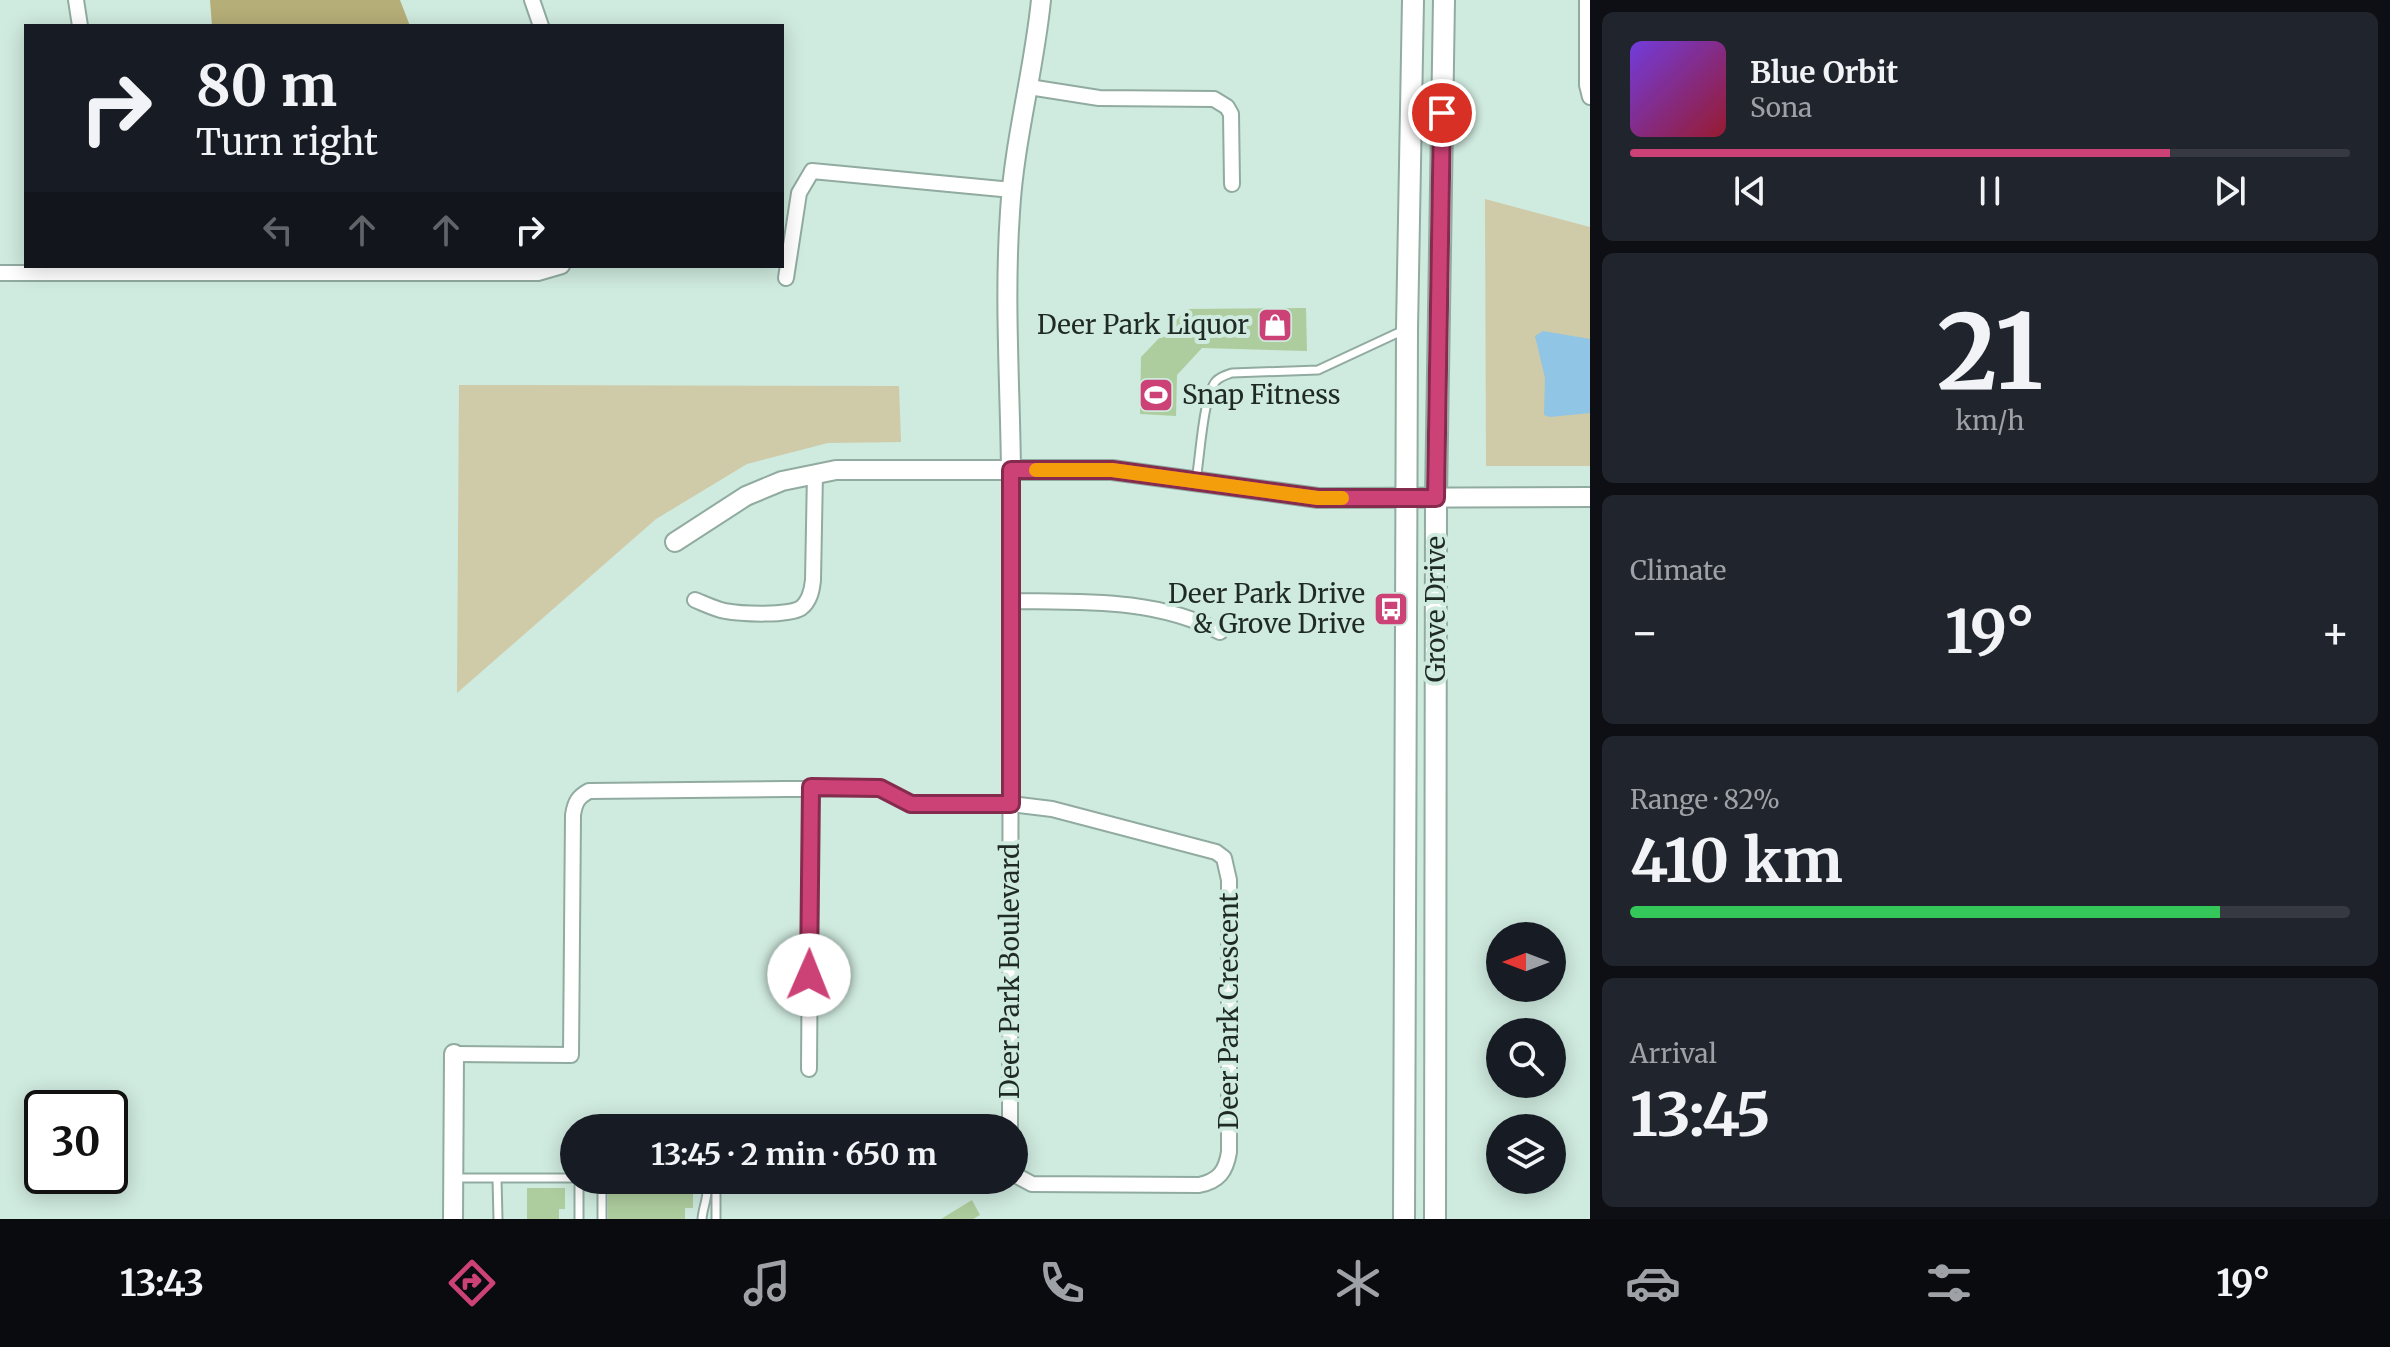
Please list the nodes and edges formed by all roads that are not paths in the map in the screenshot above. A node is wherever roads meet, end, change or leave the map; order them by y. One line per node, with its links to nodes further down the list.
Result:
1 (76, 0): 7 (street)
2 (532, 0): 8 (street)
3 (1041, 0): 9 (street, Deer Park Boulevard)
4 (1413, 0): 16 (main road, Grove Drive)
5 (1444, 0): 21 (main road, Grove Drive)
6 (1588, 6): 10 (street)
7 (80, 24)
8 (540, 24)
9 (1029, 87): 11 (street); 12 (street, Deer Park Boulevard)
10 (1590, 97)
11 (1232, 184)
12 (1012, 190): 15 (street); 17 (street, Deer Park Boulevard)
13 (555, 268): 14 (street)
14 (0, 273)
15 (786, 278)
16 (1407, 329): 19 (lane); 22 (main road, Grove Drive)
17 (1011, 470): 18 (street); 19 (street); 25 (street, Deer Park Boulevard)
18 (815, 473): 23 (street); 24 (street)
19 (1196, 480): 22 (street)
20 (1590, 497): 21 (street)
21 (1436, 498): 22 (street); 47 (main road, Grove Drive)
22 (1406, 499): 46 (main road, Grove Drive)
23 (675, 542)
24 (695, 600)
25 (1012, 601): 26 (street); 28 (street, Deer Park Boulevard)
26 (1220, 632)
27 (811, 787): 28 (street); 29 (street); 30 (street)
28 (1011, 804): 31 (street, Deer Park Boulevard); 35 (street, Deer Park Crescent)
29 (454, 1054): 32 (street)
30 (809, 1069)
31 (1010, 1114)
32 (453, 1178): 33 (lane); 40 (street)
33 (497, 1179): 34 (lane); 41 (lane)
34 (560, 1179)
35 (1028, 1181)
36 (577, 1194): 42 (lane)
37 (602, 1194): 43 (lane)
38 (708, 1194): 44 (lane)
39 (716, 1194): 45 (lane)
40 (453, 1219)
41 (498, 1219)
42 (579, 1219)
43 (602, 1219)
44 (702, 1219)
45 (716, 1219)
46 (1404, 1219)
47 (1435, 1219)

